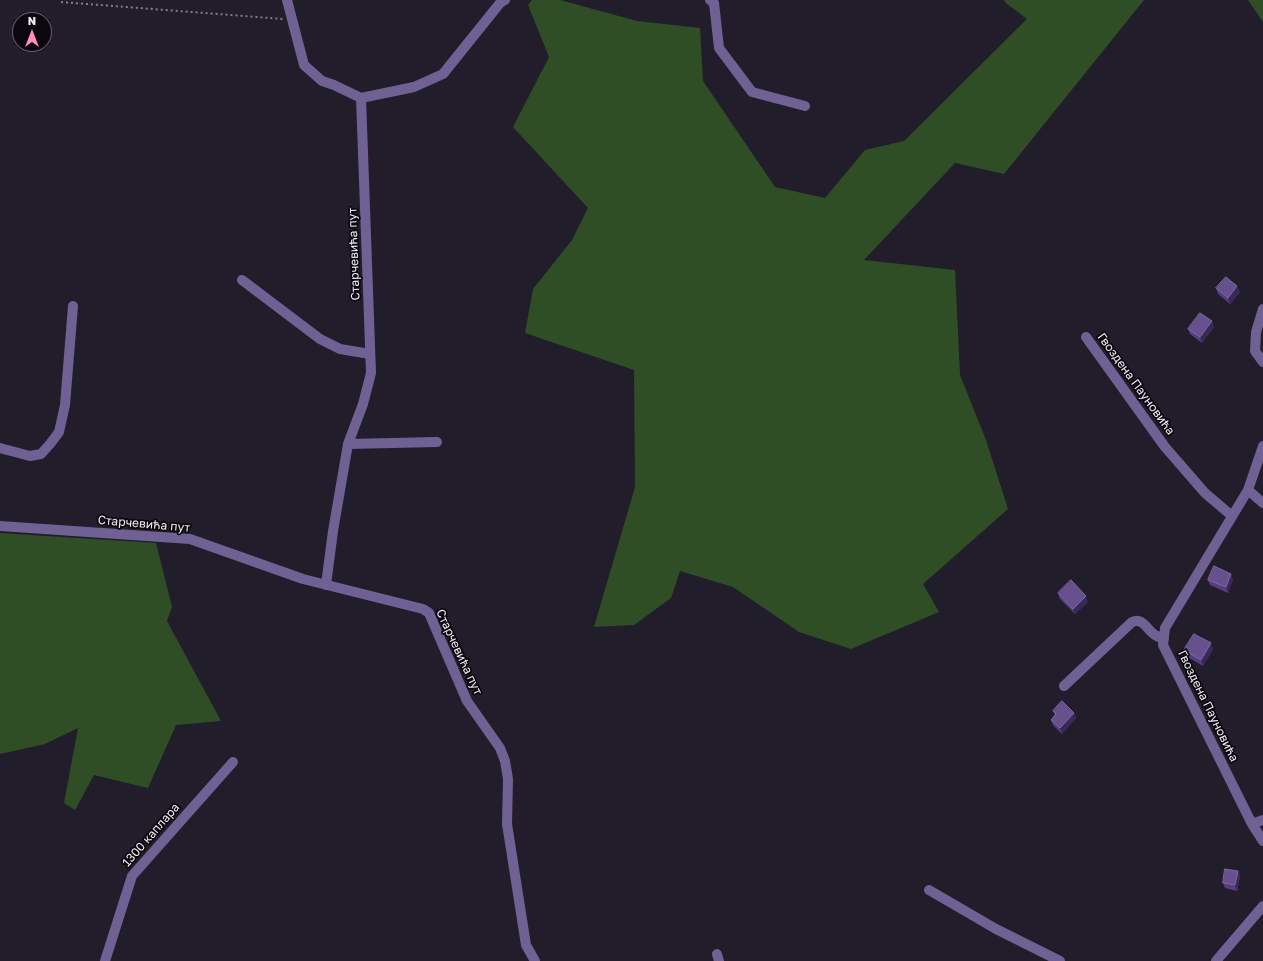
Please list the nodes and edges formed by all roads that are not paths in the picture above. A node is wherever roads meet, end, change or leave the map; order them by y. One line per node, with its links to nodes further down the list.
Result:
1 (287, 0): 4 (street)
2 (504, 0): 4 (street)
3 (710, 0): 5 (street)
4 (361, 98): 10 (street, Старчевића пут)
5 (805, 106)
6 (242, 280): 10 (street)
7 (73, 306): 15 (street)
8 (1263, 309): 11 (street)
9 (1086, 336): 18 (street, Гвоздена Пауновића)
10 (370, 354): 13 (street, Старчевића пут)
11 (1263, 362)
12 (438, 442): 13 (street)
13 (348, 444): 20 (street, Старчевића пут)
14 (1263, 446): 16 (street)
15 (0, 448)
16 (1248, 490): 17 (street); 18 (street)
17 (1263, 503)
18 (1232, 516): 21 (street)
19 (0, 526): 20 (street, Старчевића пут)
20 (326, 585): 30 (street, Старчевића пут)
21 (1164, 639): 22 (street); 25 (street, Гвоздена Пауновића)
22 (1064, 686)
23 (233, 762): 29 (street, 1300 каплара)
24 (1263, 820): 25 (street)
25 (1252, 824): 26 (street, Гвоздена Пауновића)
26 (1263, 841)
27 (929, 890): 31 (street)
28 (1263, 906): 32 (street)
29 (105, 961)
30 (534, 961)
31 (1060, 961)
32 (1216, 961)

